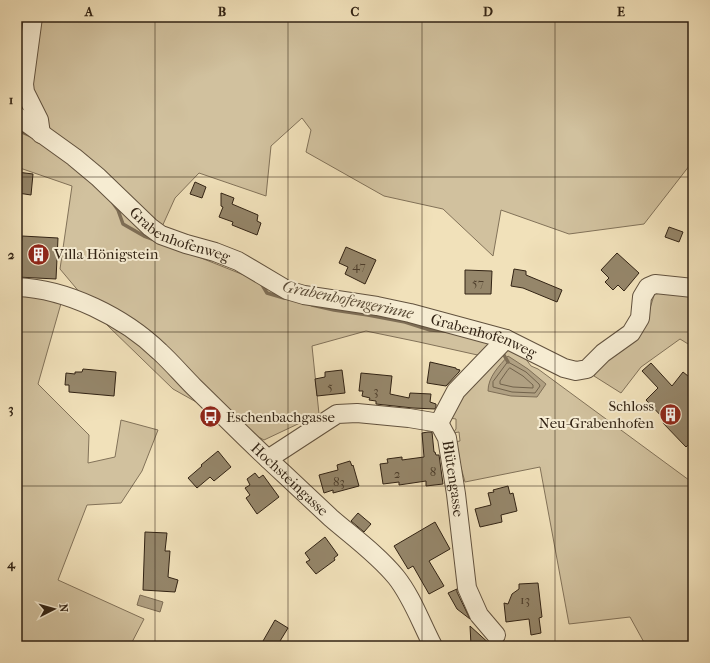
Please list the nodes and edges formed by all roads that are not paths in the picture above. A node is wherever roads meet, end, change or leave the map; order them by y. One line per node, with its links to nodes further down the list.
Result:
1 (33, 17): 3 (street)
2 (17, 116): 3 (street, Grabenhofenweg)
3 (41, 134): 6 (street, Grabenhofenweg)
4 (17, 287): 8 (street, Hochsteingasse)
5 (693, 288): 6 (street, Grabenhofenweg)
6 (506, 338): 7 (street, Blütengasse)
7 (439, 423): 8 (street); 9 (street, Blütengasse)
8 (268, 459): 10 (street, Hochsteingasse)
9 (496, 635)
10 (433, 646)

